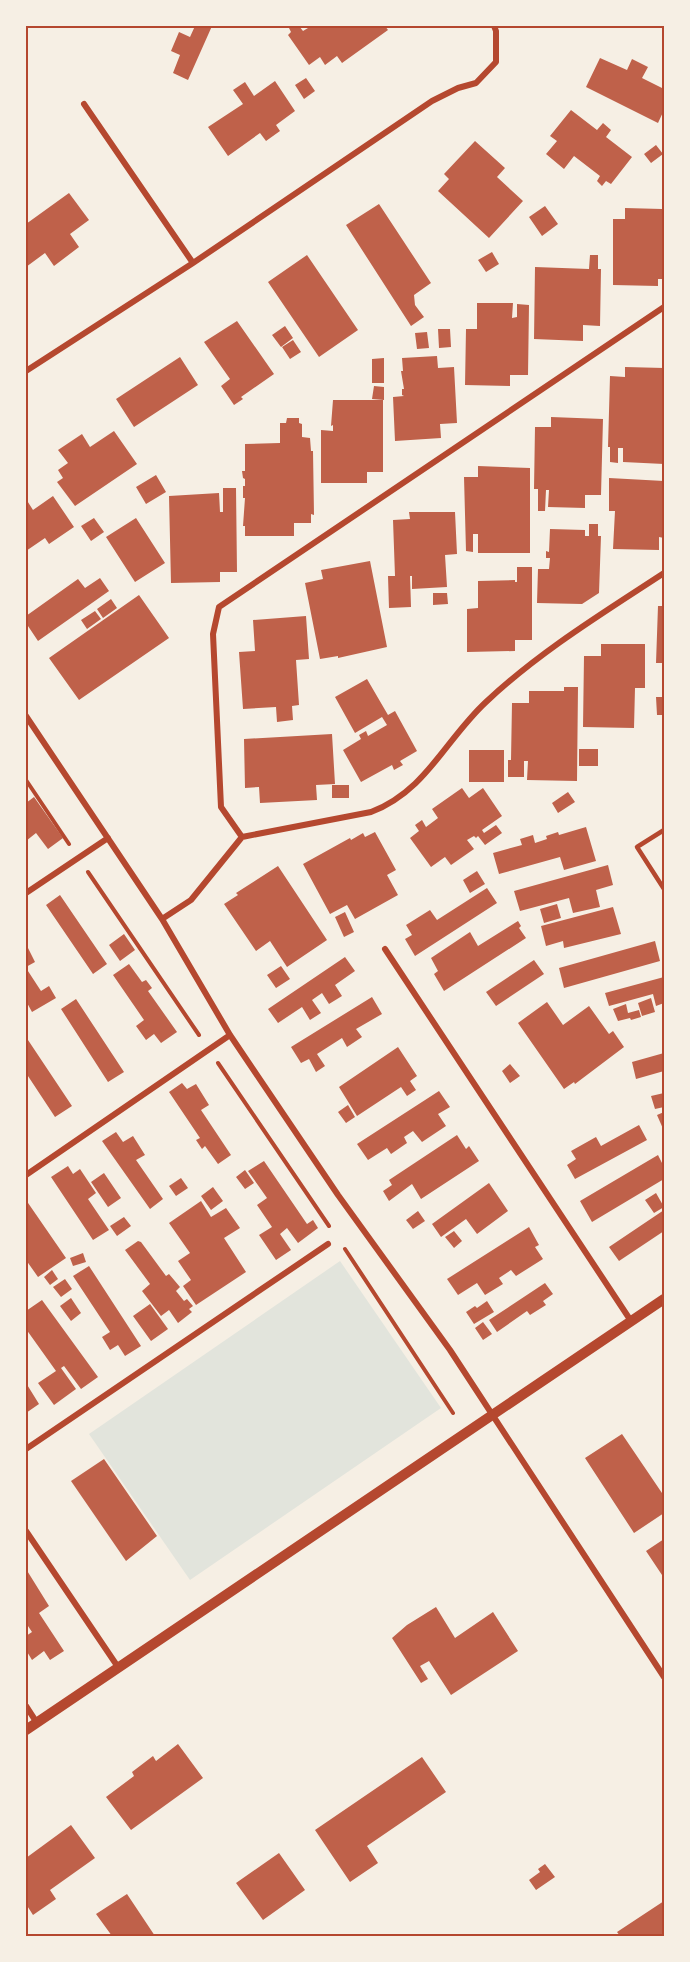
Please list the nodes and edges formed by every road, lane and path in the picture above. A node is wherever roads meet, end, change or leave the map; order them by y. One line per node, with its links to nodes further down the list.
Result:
1 (494, 26): 3 (street)
2 (84, 104): 3 (street)
3 (193, 262): 5 (street)
4 (664, 307): 10 (street)
5 (26, 371)
6 (664, 573): 10 (street)
7 (26, 716): 11 (street)
8 (26, 780): 12 (path)
9 (664, 830): 13 (lane)
10 (242, 837): 15 (street)
11 (108, 838): 12 (street); 15 (street)
12 (78, 858): 14 (street); 18 (path)
13 (664, 889)
14 (26, 893)
15 (162, 919): 17 (street)
16 (385, 949): 24 (street)
17 (230, 1035): 18 (street); 26 (street)
18 (209, 1049): 19 (street); 20 (path)
19 (26, 1175)
20 (329, 1227)
21 (328, 1244): 27 (street)
22 (343, 1246): 25 (path)
23 (664, 1299): 24 (street)
24 (631, 1321): 26 (street)
25 (453, 1413)
26 (492, 1415): 29 (street); 30 (street)
27 (26, 1449)
28 (26, 1531): 29 (street)
29 (118, 1667): 32 (street)
30 (664, 1677)
31 (26, 1706): 32 (street)
32 (37, 1723): 33 (street)
33 (26, 1730)

